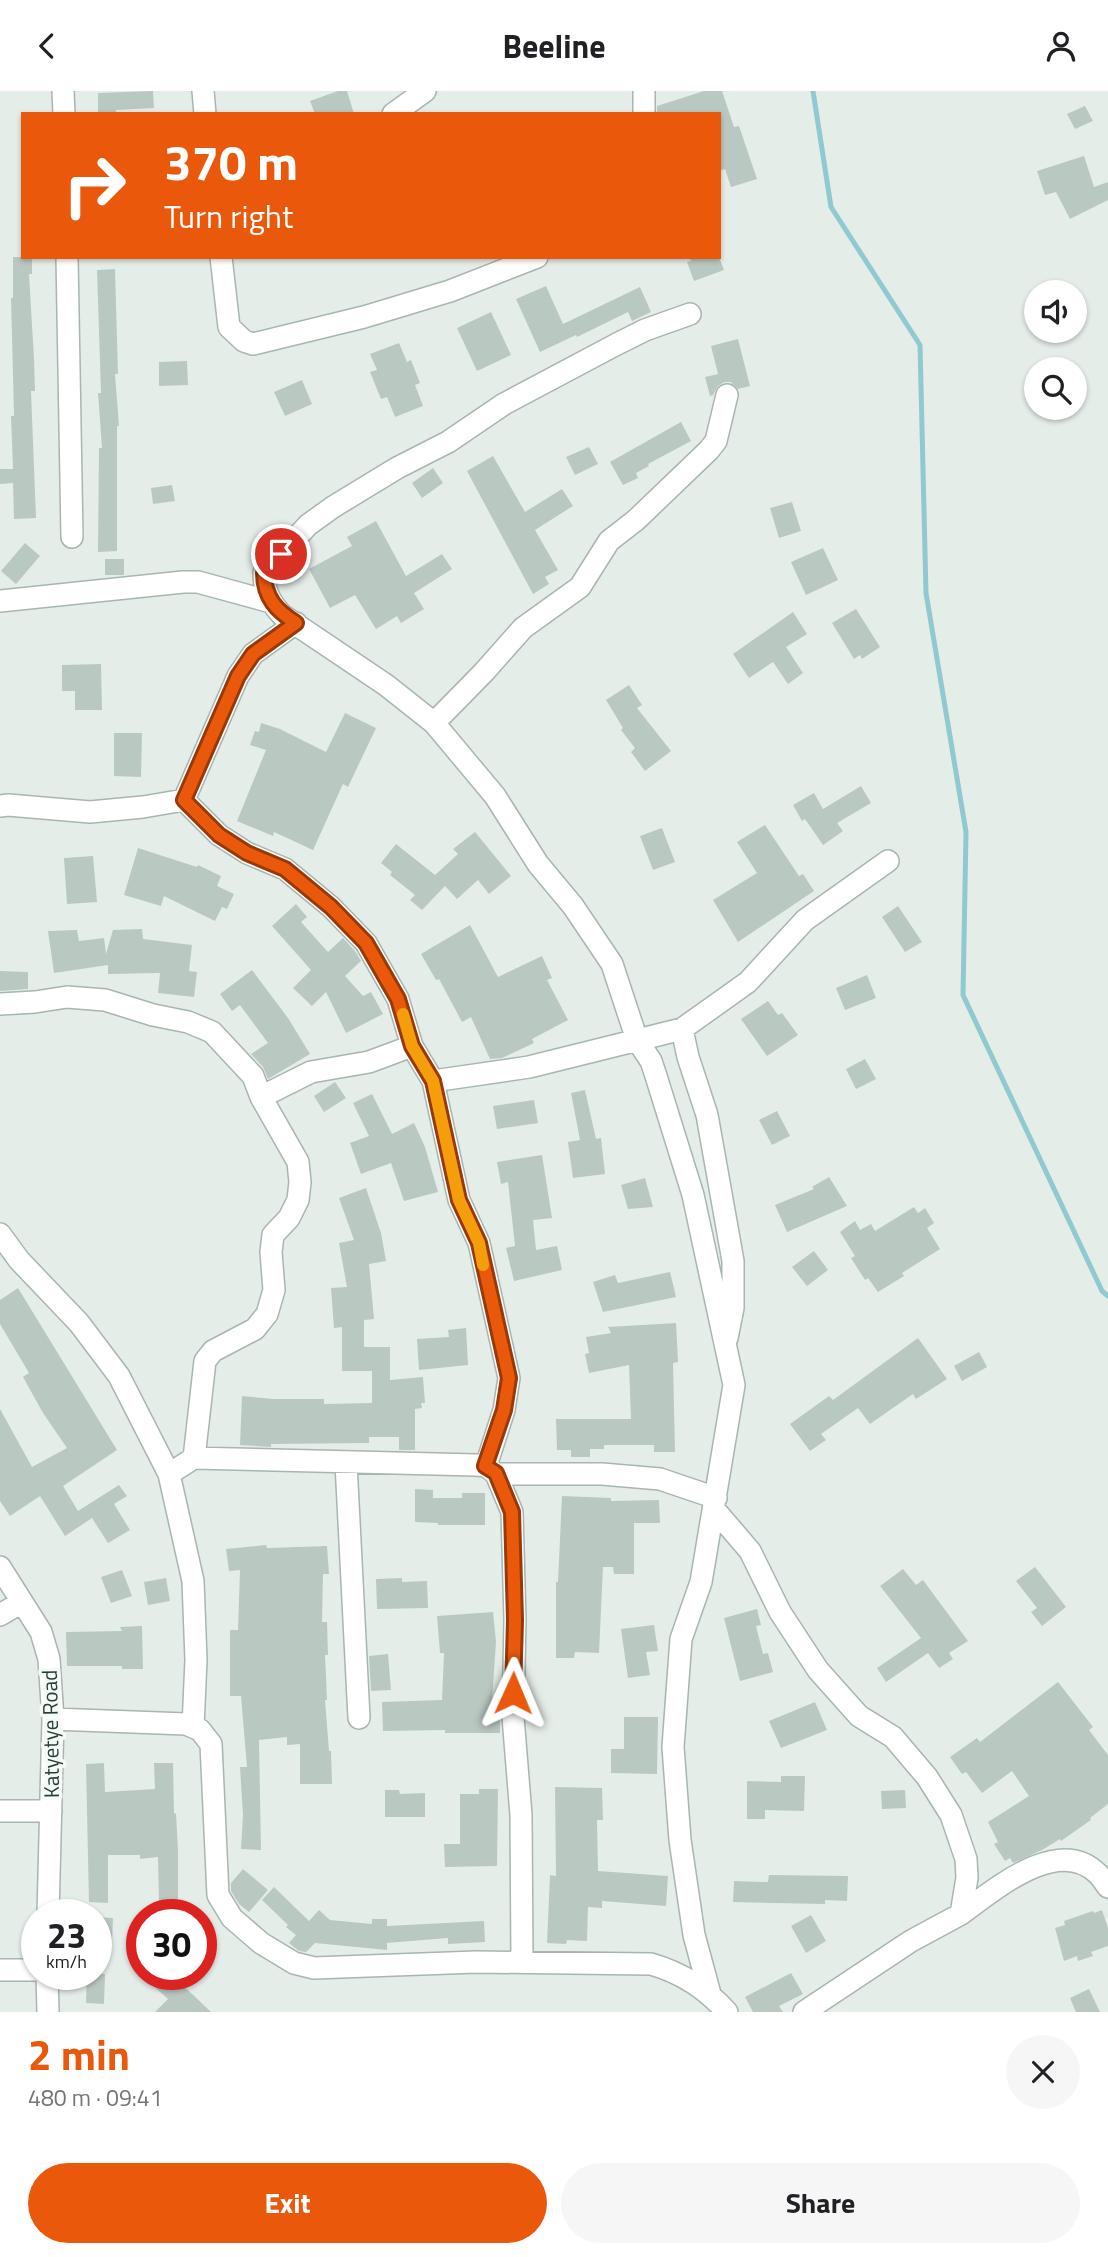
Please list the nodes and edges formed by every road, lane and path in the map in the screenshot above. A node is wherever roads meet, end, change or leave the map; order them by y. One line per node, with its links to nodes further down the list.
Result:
1 (63, 91): 5 (street)
2 (203, 91): 6 (street)
3 (425, 91): 7 (street)
4 (644, 91): 8 (street)
5 (64, 112)
6 (205, 112)
7 (396, 112)
8 (644, 112)
9 (67, 259): 14 (street)
10 (221, 259): 11 (street)
11 (532, 259)
12 (690, 314): 16 (street)
13 (727, 395): 18 (street)
14 (72, 537)
15 (0, 601): 16 (street)
16 (271, 602): 17 (street)
17 (296, 623): 18 (street); 19 (street)
18 (434, 723): 24 (street)
19 (184, 800): 20 (street); 25 (street)
20 (0, 806)
21 (888, 861): 23 (street)
22 (0, 1004): 27 (street)
23 (682, 1029): 24 (street); 29 (street)
24 (637, 1040): 26 (street); 29 (street)
25 (412, 1046): 26 (street); 27 (street)
26 (433, 1081): 32 (street)
27 (261, 1097): 30 (street)
28 (0, 1234): 33 (street)
29 (726, 1344): 34 (street)
30 (194, 1458): 31 (street); 33 (street)
31 (346, 1463): 32 (street); 38 (street)
32 (491, 1470): 34 (street); 46 (street)
33 (169, 1474): 40 (street)
34 (715, 1503): 45 (street); 50 (street)
35 (0, 1567): 36 (street, Katyetye Road)
36 (22, 1602): 37 (street); 39 (street, Katyetye Road)
37 (0, 1615)
38 (359, 1718)
39 (53, 1719): 40 (street); 42 (street, Katyetye Road)
40 (193, 1727): 46 (street)
41 (0, 1811): 42 (street)
42 (51, 1811): 44 (street, Katyetye Road)
43 (1108, 1887): 45 (street)
44 (48, 1899)
45 (961, 1914): 53 (street)
46 (522, 1962): 50 (street)
47 (0, 1970): 48 (street)
48 (21, 1970)
49 (47, 1990): 51 (street)
50 (710, 1994): 52 (street)
51 (48, 2012)
52 (727, 2012)
53 (804, 2012)

